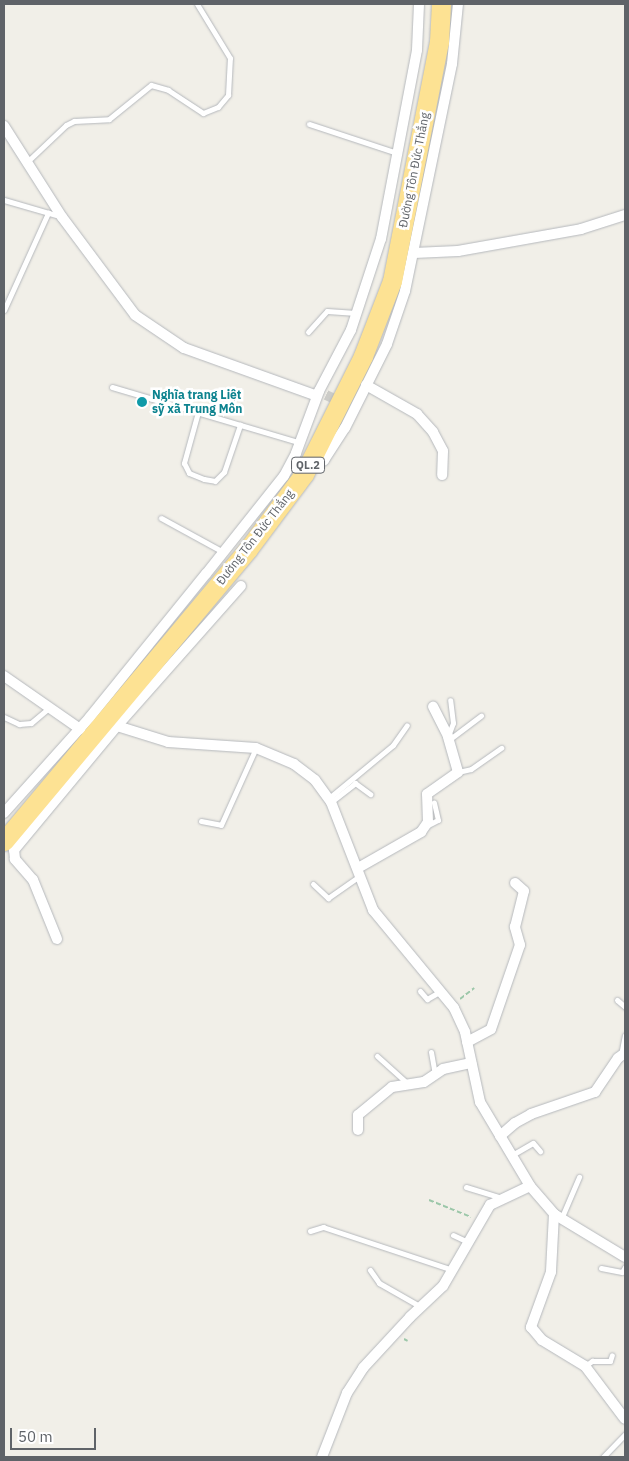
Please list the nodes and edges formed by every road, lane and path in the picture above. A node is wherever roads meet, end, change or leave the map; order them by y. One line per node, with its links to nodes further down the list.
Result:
1 (197, 4): 8 (lane)
2 (419, 4): 7 (street)
3 (441, 4): 23 (highway, Đường Tôn Đức Thắng / QL.2)
4 (458, 4): 13 (street)
5 (309, 124): 7 (lane)
6 (4, 126): 8 (street)
7 (397, 153): 15 (street)
8 (28, 161): 12 (street)
9 (4, 200): 10 (lane)
10 (48, 212): 12 (lane); 14 (lane)
11 (625, 214): 13 (street)
12 (62, 217): 19 (street)
13 (414, 252): 17 (street)
14 (4, 310)
15 (357, 313): 16 (lane); 19 (street)
16 (308, 332)
17 (366, 385): 23 (street); 24 (street)
18 (112, 387): 20 (lane)
19 (321, 394): 22 (street)
20 (198, 412): 21 (lane); 21 (lane)
21 (240, 425): 22 (lane)
22 (301, 443): 23 (street)
23 (304, 462): 26 (street); 35 (highway, Đường Tôn Đức Thắng / QL.2)
24 (442, 475)
25 (161, 518): 26 (lane)
26 (223, 553): 35 (street)
27 (241, 586): 35 (street)
28 (4, 676): 30 (street)
29 (450, 700): 37 (lane)
30 (50, 706): 33 (lane); 36 (street)
31 (433, 707): 37 (street)
32 (481, 716): 37 (lane)
33 (4, 717)
34 (407, 725): 42 (lane)
35 (105, 726): 36 (street); 38 (street); 47 (highway, Đường Tôn Đức Thắng / QL.2); 51 (street)
36 (80, 728): 44 (street)
37 (449, 738): 40 (street)
38 (256, 748): 42 (street); 45 (lane)
39 (501, 748): 40 (lane)
40 (458, 772): 46 (street)
41 (370, 794): 42 (lane)
42 (330, 800): 48 (street)
43 (434, 802): 46 (lane)
44 (4, 813)
45 (201, 820)
46 (428, 825): 48 (street)
47 (4, 841)
48 (359, 872): 50 (lane); 54 (street)
49 (515, 883): 59 (street)
50 (312, 884)
51 (57, 940)
52 (474, 988): 56 (path)
53 (420, 991): 54 (lane)
54 (441, 991): 56 (street)
55 (617, 1000): 57 (lane)
56 (452, 1005): 59 (street)
57 (625, 1006)
58 (625, 1035): 61 (lane)
59 (467, 1042): 63 (street)
60 (431, 1052): 64 (lane)
61 (623, 1054): 67 (street)
62 (377, 1056): 65 (lane)
63 (471, 1063): 64 (street); 67 (street)
64 (435, 1075): 65 (street)
65 (407, 1084): 66 (street)
66 (358, 1130)
67 (500, 1136): 69 (street)
68 (540, 1151): 69 (lane)
69 (512, 1155): 71 (street)
70 (579, 1177): 75 (lane)
71 (530, 1186): 73 (street); 75 (street)
72 (466, 1187): 73 (lane)
73 (502, 1198): 76 (street)
74 (429, 1200): 76 (path)
75 (558, 1217): 80 (street); 87 (street)
76 (483, 1220): 79 (street)
77 (310, 1231): 84 (lane)
78 (453, 1235): 79 (lane)
79 (470, 1242): 84 (street)
80 (625, 1257)
81 (625, 1267): 82 (lane)
82 (601, 1268)
83 (370, 1270): 85 (lane)
84 (453, 1270): 85 (street)
85 (422, 1307): 90 (street)
86 (612, 1355): 87 (lane)
87 (585, 1366): 88 (street)
88 (625, 1419)
89 (625, 1434): 91 (lane)
90 (322, 1457)
91 (603, 1457)

